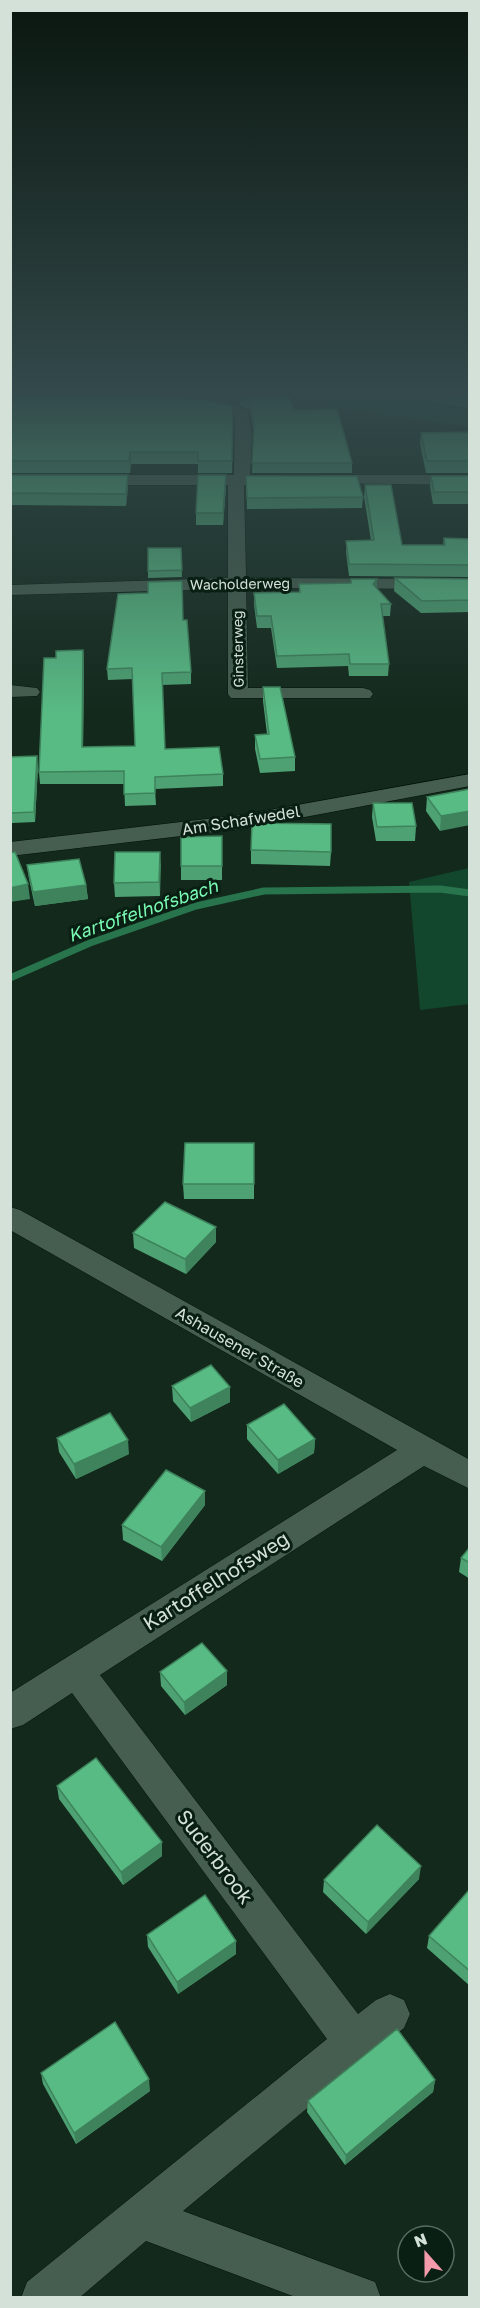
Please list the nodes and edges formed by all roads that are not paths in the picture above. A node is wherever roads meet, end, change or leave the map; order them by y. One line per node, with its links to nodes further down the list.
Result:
1 (239, 500): 2 (street, Ginsterweg)
2 (237, 583): 3 (street, Wacholderweg); 4 (street, Wacholderweg); 5 (street, Ginsterweg)
3 (470, 584)
4 (10, 590)
5 (363, 694)
6 (470, 780): 7 (street, Am Schafwedel)
7 (10, 849)
8 (10, 1217): 9 (street, Ashausener Straße)
9 (423, 1450): 10 (street, Ashausener Straße); 11 (street, Kartoffelhofsweg)
10 (469, 1474)
11 (77, 1670): 12 (street, Kartoffelhofsweg); 14 (street, Suderbrook)
12 (10, 1713)
13 (390, 2014): 14 (street)
14 (355, 2043): 15 (street)
15 (141, 2217): 16 (street); 17 (street)
16 (43, 2298)
17 (359, 2298)

